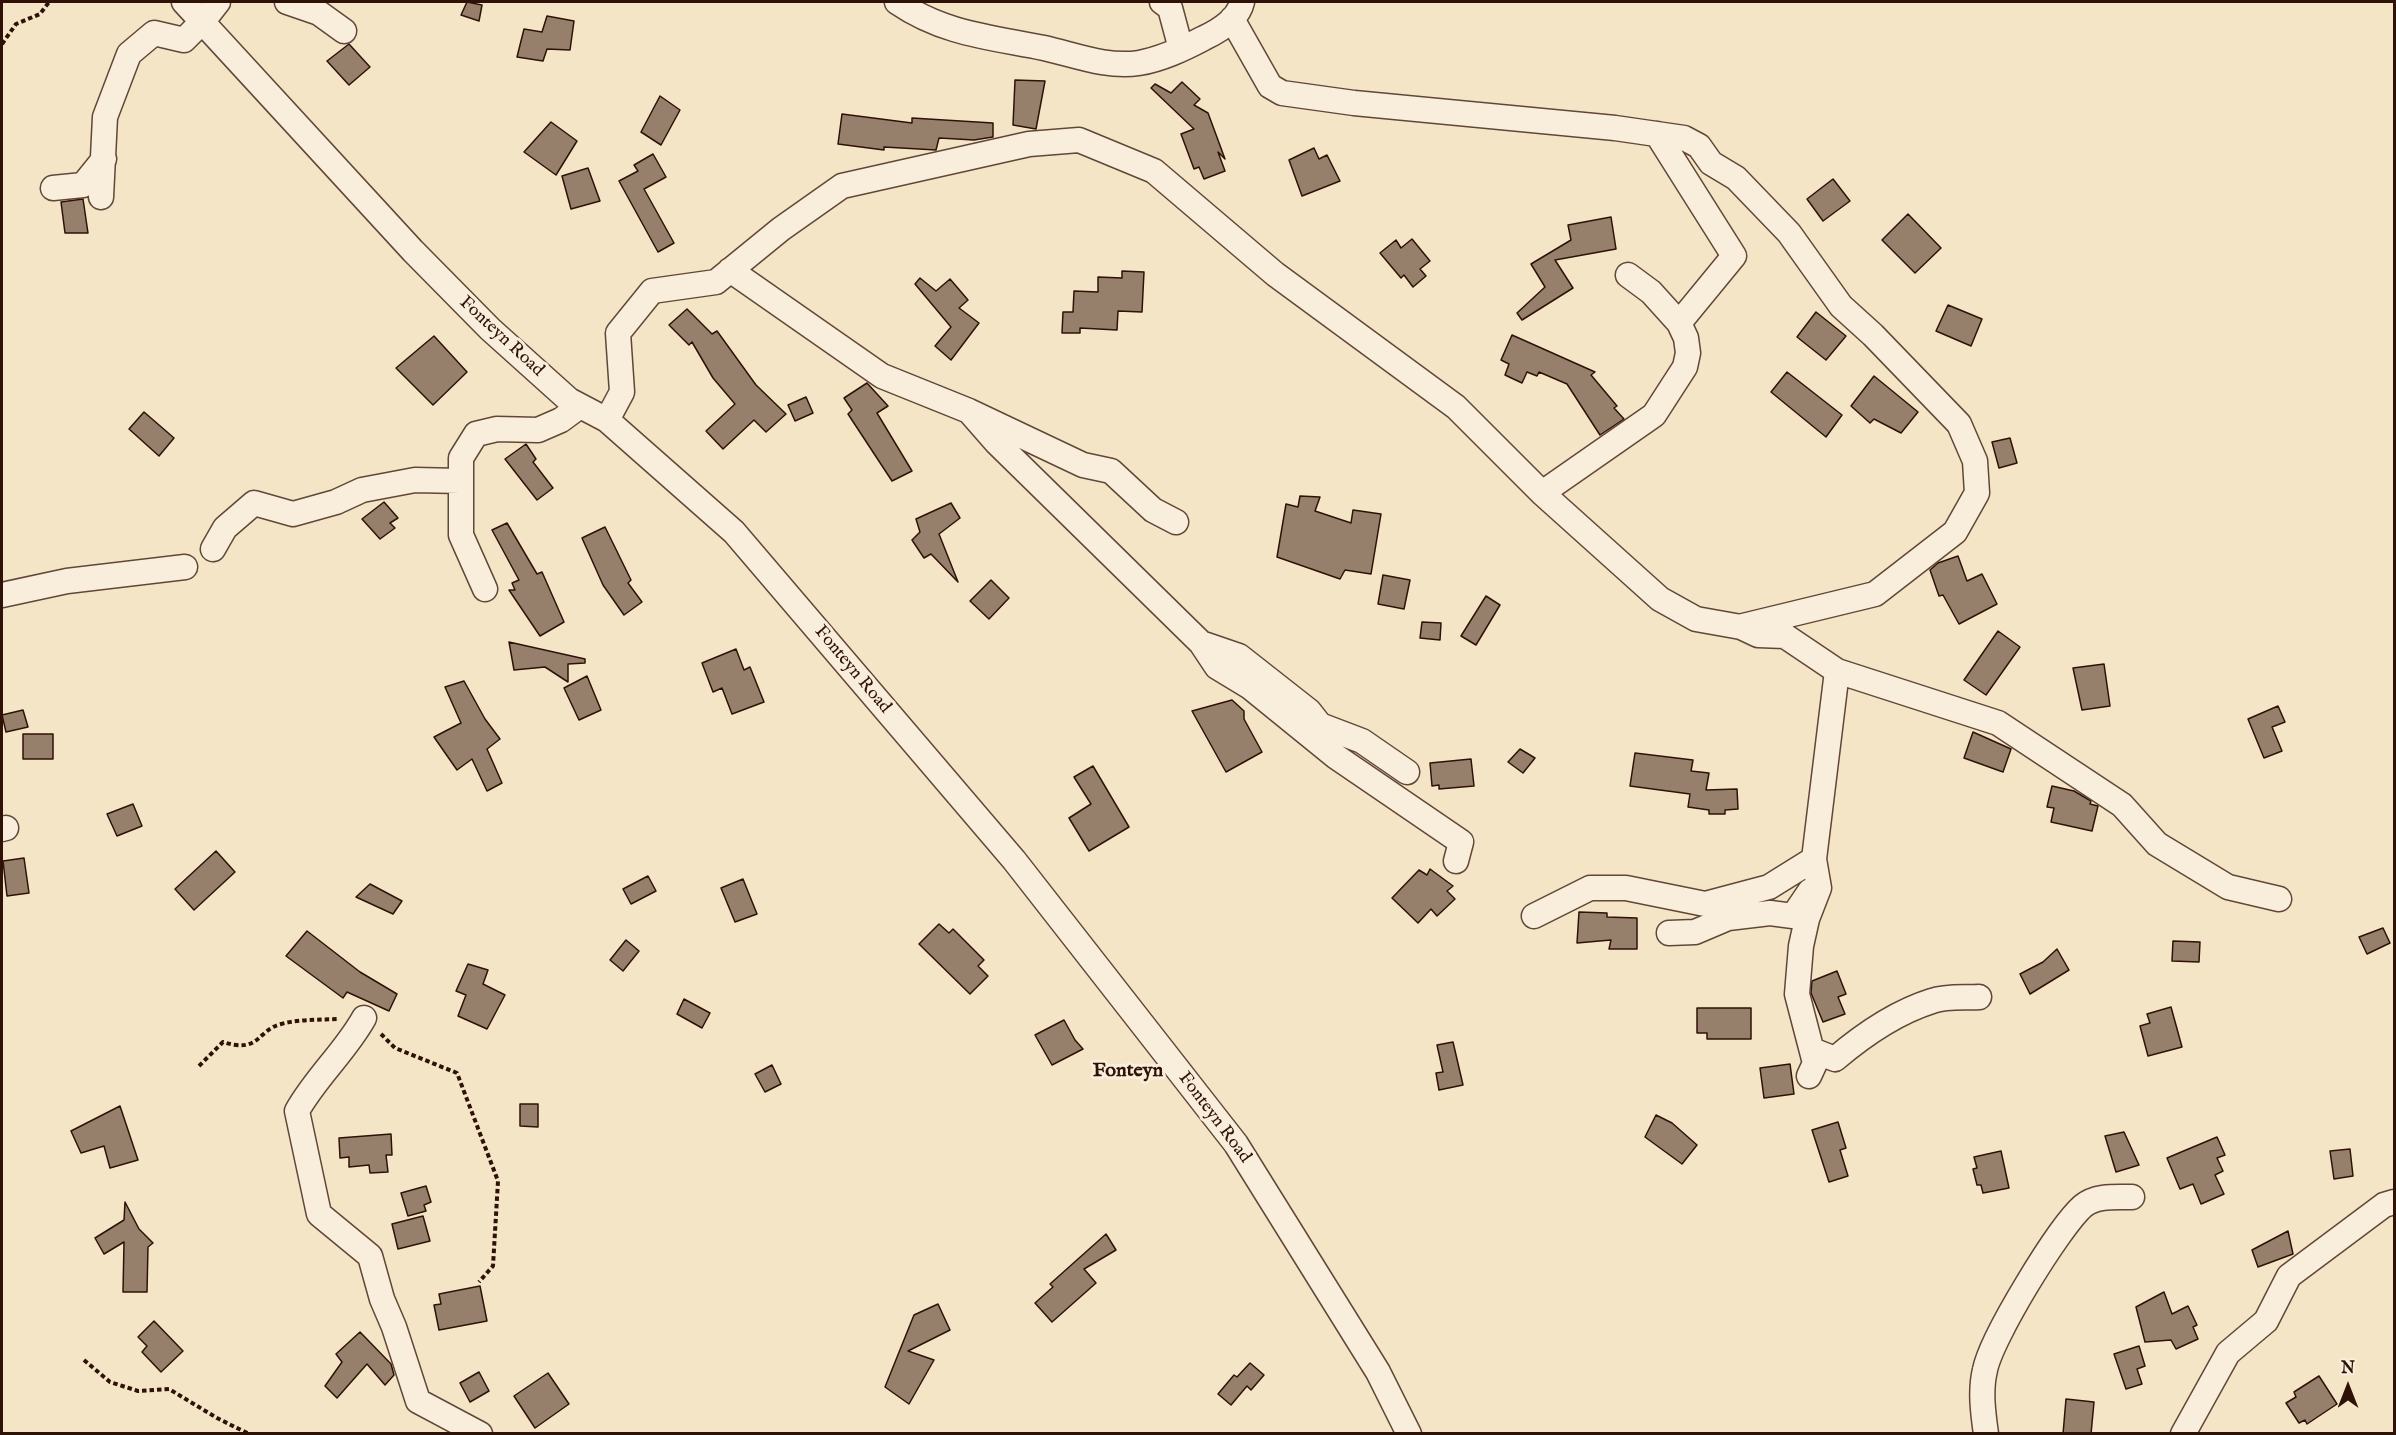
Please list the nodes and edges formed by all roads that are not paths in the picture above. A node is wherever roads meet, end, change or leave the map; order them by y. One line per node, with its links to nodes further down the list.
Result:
1 (184, 2): 6 (street, Fonteyn Road)
2 (287, 2): 7 (street)
3 (897, 2): 8 (street)
4 (1162, 2): 8 (street)
5 (1237, 10): 8 (street); 9 (street)
6 (211, 11): 10 (street); 16 (street, Fonteyn Road)
7 (344, 31)
8 (1182, 49)
9 (1657, 134): 15 (street); 26 (street)
10 (104, 159): 11 (street); 12 (street)
11 (53, 188)
12 (101, 197)
13 (730, 270): 17 (street); 18 (street); 20 (street)
14 (1628, 275): 15 (street)
15 (1679, 323): 20 (street)
16 (580, 406): 18 (street, Fonteyn Road); 19 (street)
17 (969, 411): 21 (street); 27 (street)
18 (607, 420): 42 (street, Fonteyn Road)
19 (460, 482): 22 (street); 24 (street)
20 (1542, 493): 26 (street)
21 (1176, 522)
22 (213, 549)
23 (185, 567): 25 (street)
24 (484, 589)
25 (2, 595)
26 (1741, 627): 28 (street)
27 (1201, 643): 29 (street); 31 (street)
28 (1837, 671): 30 (street); 32 (street)
29 (1407, 772)
30 (1814, 859): 33 (street); 34 (street); 37 (street)
31 (1456, 861)
32 (2278, 899)
33 (1533, 916)
34 (1669, 933)
35 (1979, 997): 37 (street)
36 (364, 1018): 41 (street)
37 (1812, 1050): 38 (street)
38 (1809, 1076)
39 (2132, 1197): 43 (street)
40 (2394, 1202): 44 (street)
41 (480, 1434)
42 (1409, 1434)
43 (1986, 1434)
44 (2183, 1434)

